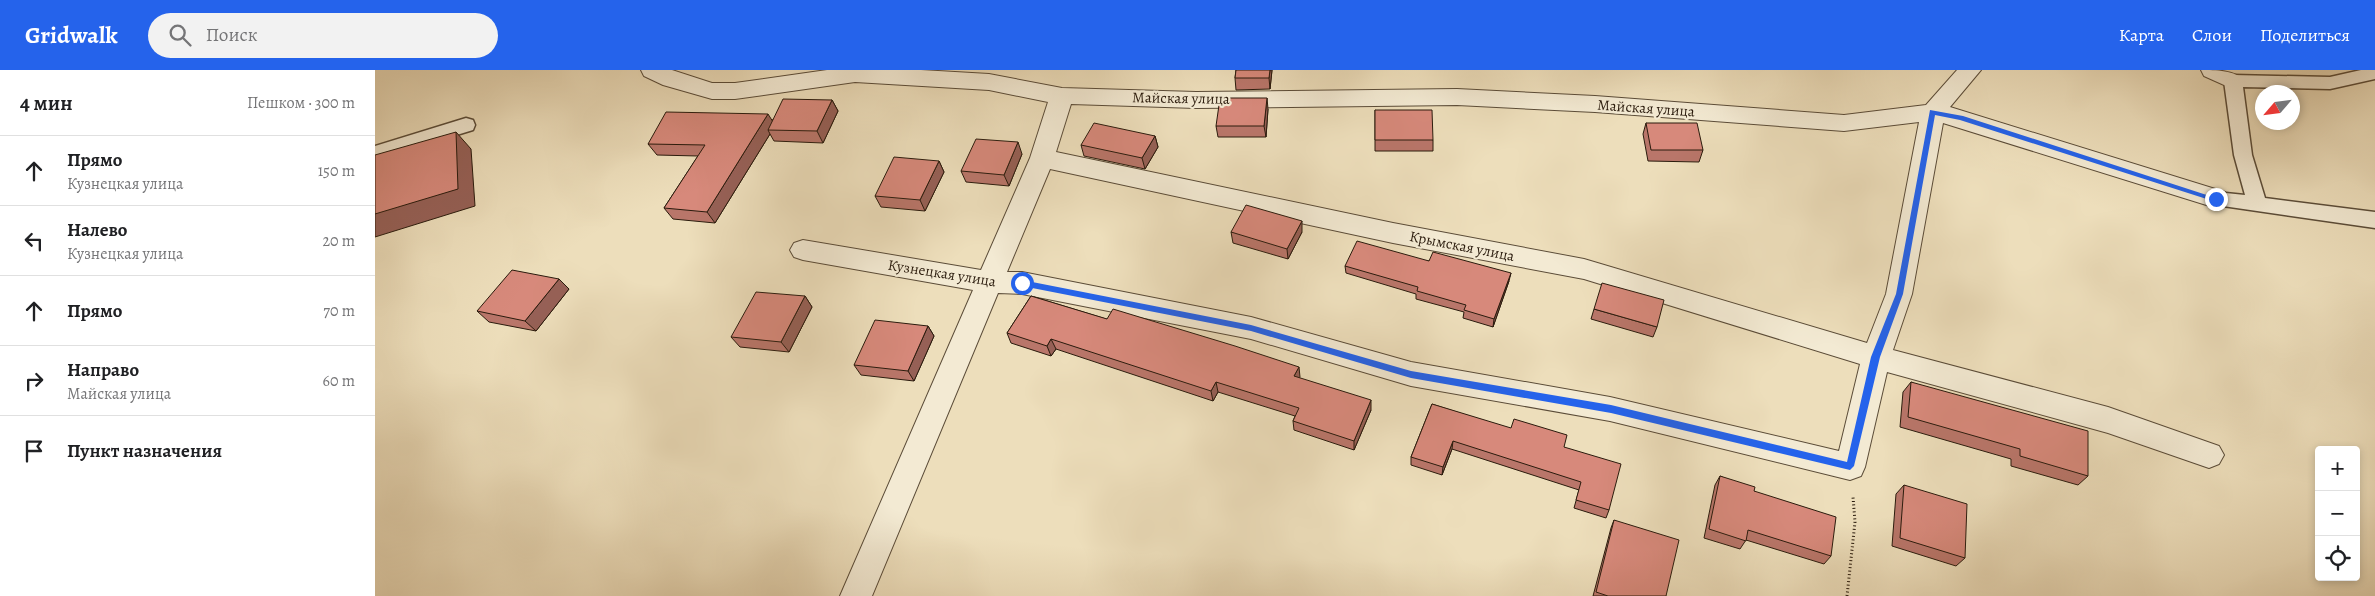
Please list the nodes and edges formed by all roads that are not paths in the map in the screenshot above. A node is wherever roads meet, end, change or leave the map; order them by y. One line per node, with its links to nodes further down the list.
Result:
1 (652, 70): 4 (street, Майская улица)
2 (1970, 70): 8 (street)
3 (2212, 70): 6 (street)
4 (855, 72): 7 (street, Майская улица)
5 (2375, 73): 6 (lane)
6 (2233, 81): 13 (lane)
7 (1062, 96): 8 (street, Майская улица); 11 (street)
8 (1933, 112): 12 (street, Майская улица); 17 (street)
9 (466, 125): 10 (lane)
10 (375, 154)
11 (1042, 158): 16 (street); 17 (street, Крымская улица)
12 (2216, 199): 13 (lane)
13 (2257, 204): 14 (lane)
14 (2375, 220)
15 (803, 250): 16 (street, Кузнецкая улица)
16 (990, 282): 17 (street, Кузнецкая улица); 19 (street)
17 (1876, 357): 18 (street, Крымская улица)
18 (2209, 455)
19 (856, 596)

